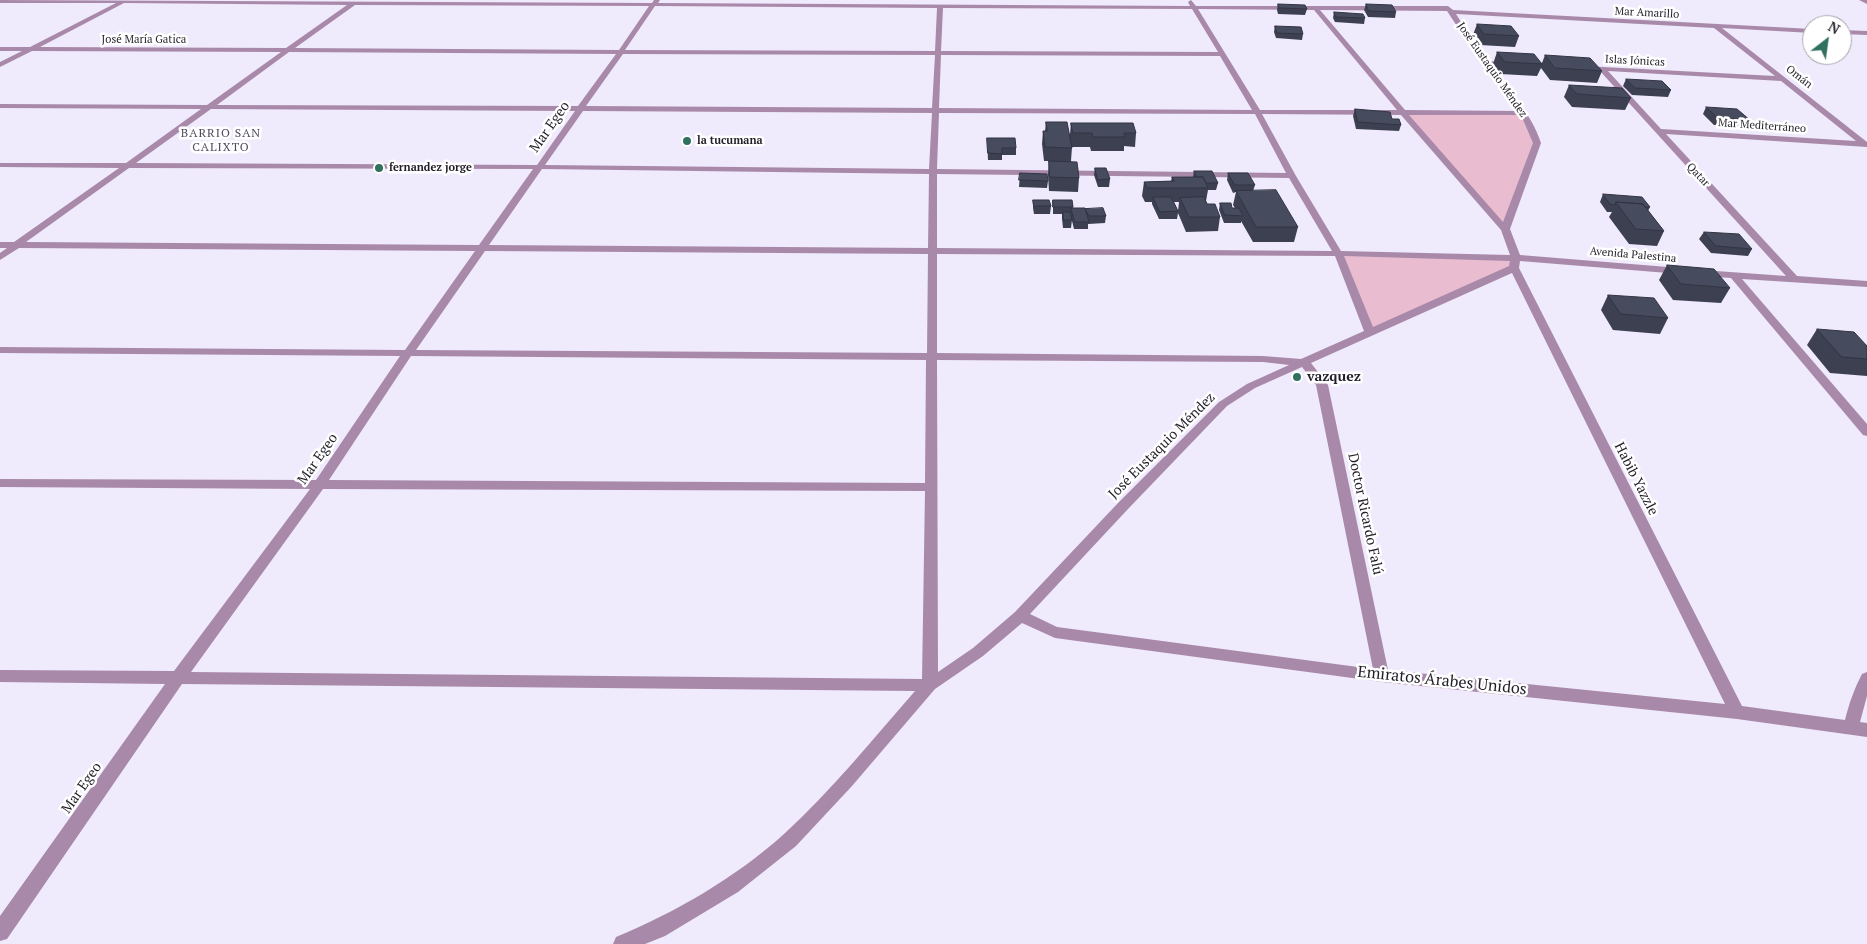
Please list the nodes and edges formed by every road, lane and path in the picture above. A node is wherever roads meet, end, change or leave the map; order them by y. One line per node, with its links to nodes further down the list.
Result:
1 (1438, 0): 11 (street, José Eustaquio Méndez)
2 (1862, 0): 7 (street)
3 (126, 1): 4 (street, Mar Amarillo); 5 (street, Mar Amarillo); 17 (street)
4 (355, 1): 6 (street, Mar Amarillo); 18 (street)
5 (0, 2)
6 (656, 2): 9 (street, Mar Amarillo); 19 (street, Mar Egeo)
7 (1867, 2)
8 (1192, 4): 9 (street, Mar Amarillo); 10 (street, Mar Amarillo); 21 (street)
9 (940, 6): 20 (street)
10 (1316, 8): 11 (street, Mar Amarillo); 34 (street)
11 (1450, 10): 12 (street, Mar Amarillo); 22 (street, José Eustaquio Méndez)
12 (1717, 27): 13 (street, Mar Amarillo); 27 (street, Omán)
13 (1802, 31)
14 (1852, 32): 15 (street)
15 (1867, 33)
16 (0, 49): 17 (street, José María Gatica)
17 (30, 49): 18 (street, José María Gatica); 23 (street)
18 (289, 50): 19 (street, José María Gatica); 29 (street)
19 (621, 51): 20 (street, José María Gatica); 30 (street, Mar Egeo)
20 (939, 53): 21 (street, José María Gatica); 31 (street)
21 (1221, 54): 32 (street)
22 (1484, 63): 24 (street); 33 (street, José Eustaquio Méndez)
23 (0, 64)
24 (1514, 65)
25 (1573, 68): 26 (street, Islas Jónicas)
26 (1603, 70): 27 (street, Islas Jónicas); 35 (street, Qatar)
27 (1784, 79): 36 (street, Omán)
28 (0, 106): 29 (street)
29 (210, 107): 30 (street); 40 (street)
30 (581, 109): 31 (street); 41 (street, Mar Egeo)
31 (937, 110): 32 (street); 42 (street)
32 (1258, 113): 34 (street); 43 (street)
33 (1524, 113): 34 (street); 44 (street, José Eustaquio Méndez)
34 (1404, 114): 44 (street)
35 (1658, 131): 38 (street, Mar Mediterráneo); 53 (street, Qatar)
36 (1853, 134): 37 (street); 38 (street, Omán)
37 (1867, 135)
38 (1866, 145)
39 (0, 164): 40 (street)
40 (130, 165): 41 (street); 46 (street)
41 (540, 167): 42 (street); 47 (street, Mar Egeo)
42 (934, 170): 43 (street); 48 (street)
43 (1292, 176): 49 (street)
44 (1505, 229): 51 (street, Habib Yazzle)
45 (0, 245): 46 (street, Avenida Palestina)
46 (17, 245): 47 (street, Avenida Palestina); 50 (street)
47 (482, 249): 48 (street, Avenida Palestina); 57 (street, Mar Egeo)
48 (934, 251): 49 (street, Avenida Palestina); 58 (street)
49 (1338, 253): 51 (street, Avenida Palestina); 55 (street)
50 (0, 257)
51 (1515, 263): 52 (street, Avenida Palestina); 55 (street, José Eustaquio Méndez); 70 (street, Habib Yazzle)
52 (1735, 276): 53 (street, Avenida Palestina); 60 (street)
53 (1795, 280): 54 (street, Avenida Palestina)
54 (1867, 284)
55 (1370, 333): 59 (street, José Eustaquio Méndez)
56 (0, 350): 57 (street)
57 (408, 353): 58 (street); 62 (street, Mar Egeo)
58 (933, 358): 59 (street); 63 (street)
59 (1305, 363): 64 (street, José Eustaquio Méndez); 66 (street, Doctor Ricardo Falú)
60 (1867, 432)
61 (0, 483): 62 (street)
62 (318, 485): 63 (street); 67 (street, Mar Egeo)
63 (931, 487): 69 (street)
64 (1020, 616): 66 (street, Emiratos Árabes Unidos); 69 (street, José Eustaquio Méndez)
65 (0, 676): 67 (street)
66 (1382, 676): 70 (street, Emiratos Árabes Unidos)
67 (178, 678): 69 (street); 72 (street, Mar Egeo)
68 (1867, 678): 71 (street)
69 (930, 685): 73 (street, José Eustaquio Méndez)
70 (1736, 712): 71 (street, Emiratos Árabes Unidos)
71 (1859, 729)
72 (0, 932)
73 (623, 944)

